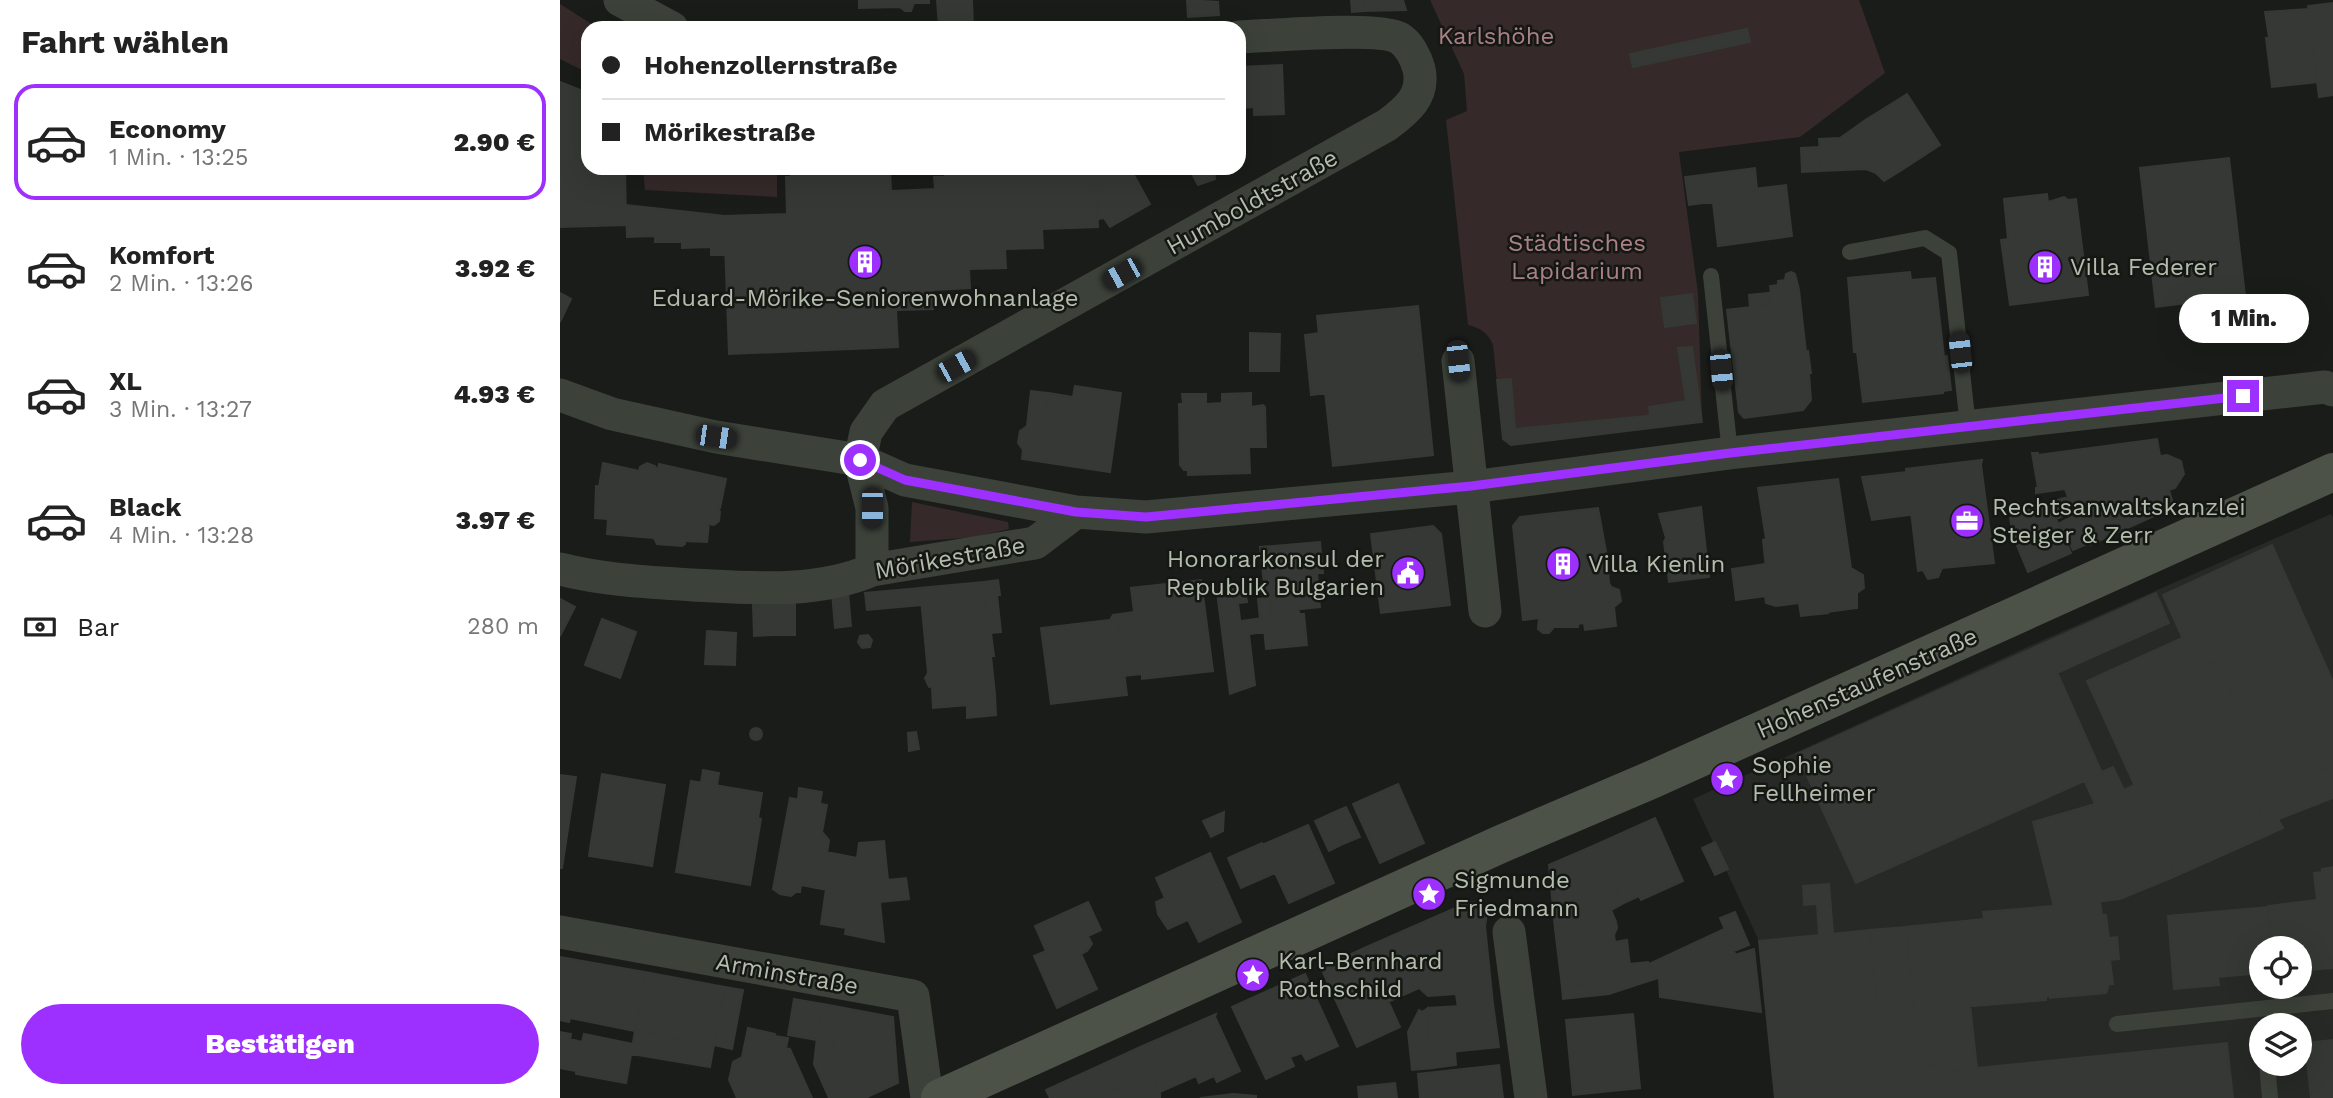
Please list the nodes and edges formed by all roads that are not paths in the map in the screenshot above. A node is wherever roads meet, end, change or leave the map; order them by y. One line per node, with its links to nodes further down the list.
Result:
1 (620, 0): 2 (street)
2 (659, 21)
3 (1246, 37): 11 (street, Humboldtstraße)
4 (1850, 251): 9 (lane)
5 (1711, 276): 10 (lane)
6 (1458, 361): 13 (street)
7 (2333, 390): 9 (street)
8 (560, 395): 11 (street)
9 (1968, 426): 10 (street)
10 (1730, 453): 13 (street)
11 (860, 460): 14 (street); 16 (street)
12 (2333, 472): 26 (street, Hohenstaufenstraße)
13 (1471, 486): 14 (street); 17 (street)
14 (1076, 512): 16 (street, Mörikestraße)
15 (560, 569): 16 (street, Mörikestraße)
16 (872, 570)
17 (1485, 611)
18 (560, 932): 25 (street, Arminstraße)
19 (1509, 932): 27 (street)
20 (2333, 1001): 21 (lane)
21 (2262, 1009): 22 (lane); 23 (lane)
22 (2262, 1013)
23 (2117, 1024)
24 (2268, 1076): 28 (lane)
25 (926, 1098)
26 (940, 1098)
27 (1531, 1098)
28 (2270, 1098)

